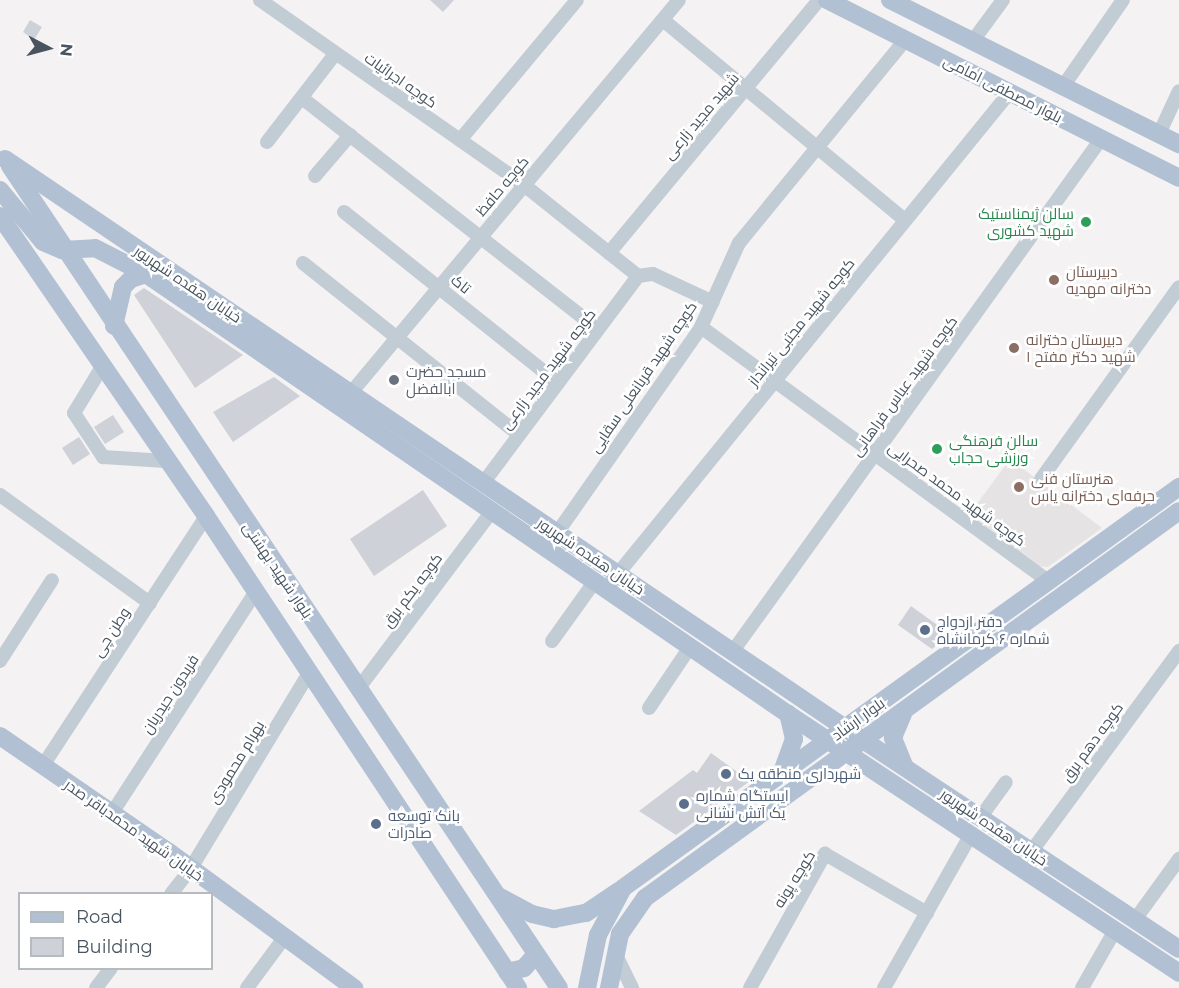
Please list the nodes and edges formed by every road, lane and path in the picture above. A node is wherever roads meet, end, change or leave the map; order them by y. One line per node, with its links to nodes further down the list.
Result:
1 (260, 0): 12 (street, کوچه اجرائیات)
2 (577, 0): 21 (street)
3 (680, 0): 9 (street, کوچه حافظ)
4 (819, 0): 13 (street, شهید مجید زارعی)
5 (827, 0): 10 (main road, بلوار مصطفی امامی)
6 (890, 0): 11 (main road, بلوار مصطفی امامی)
7 (1003, 0): 11 (street)
8 (1123, 0): 14 (street)
9 (663, 20): 13 (street); 28 (street, کوچه حافظ)
10 (905, 40): 16 (main road, بلوار مصطفی امامی); 24 (street, کوچه شهید قربانعلی سقایی)
11 (972, 42): 14 (main road, بلوار مصطفی امامی)
12 (335, 54): 17 (street); 21 (street, کوچه اجرائیات)
13 (745, 88): 24 (street); 35 (street, شهید مجید زارعی)
14 (1062, 88): 18 (main road, بلوار مصطفی امامی)
15 (1179, 91): 18 (street)
16 (1010, 92): 20 (main road, بلوار مصطفی امامی); 32 (street, کوچه شهید مجتبی تیرانداز)
17 (302, 98): 19 (street); 22 (street)
18 (1159, 134): 23 (main road, بلوار مصطفی امامی)
19 (350, 135): 26 (street); 33 (street)
20 (1101, 139): 27 (main road, بلوار مصطفی امامی); 51 (street, کوچه شهید عباس فراهانی)
21 (460, 140): 28 (street, کوچه اجرائیات)
22 (267, 142)
23 (1179, 144)
24 (817, 147): 32 (street); 41 (street, کوچه شهید قربانعلی سقایی)
25 (3, 155): 34 (main road, بلوار شهید بهشتی); 49 (main road, خیابان هفده شهریور)
26 (315, 176)
27 (1179, 178)
28 (524, 185): 33 (street, کوچه حافظ); 35 (street, کوچه اجرائیات)
29 (0, 190): 34 (main road)
30 (344, 212): 39 (street, تاک)
31 (0, 216): 46 (main road, بلوار شهید بهشتی)
32 (906, 220): 47 (street, کوچه شهید مجتبی تیرانداز)
33 (481, 237): 39 (street, کوچه حافظ); 44 (street)
34 (62, 250): 37 (main road, خیابان هفده شهریور); 42 (main road, بلوار شهید بهشتی)
35 (609, 253): 38 (street, کوچه اجرائیات)
36 (303, 263): 45 (street)
37 (146, 274): 42 (main road); 57 (main road, خیابان هفده شهریور)
38 (638, 276): 41 (street); 44 (street, کوچه شهید مجید زارعی)
39 (439, 287): 45 (street, کوچه حافظ); 48 (street, تاک)
40 (1179, 287): 53 (street)
41 (713, 302): 43 (street, کوچه شهید قربانعلی سقایی)
42 (114, 326): 73 (main road, بلوار شهید بهشتی)
43 (701, 327): 47 (street, کوچه شهید محمد صحرایی); 60 (street, کوچه شهید قربانعلی سقایی)
44 (598, 329): 48 (street, کوچه شهید مجید زارعی)
45 (397, 338): 49 (street, کوچه حافظ); 50 (street)
46 (102, 367): 52 (main road, بلوار شهید بهشتی); 52 (street)
47 (774, 381): 51 (street, کوچه شهید محمد صحرایی); 61 (street, کوچه شهید مجتبی تیرانداز)
48 (558, 383): 50 (street, کوچه شهید مجید زارعی)
49 (350, 394): 54 (main road, خیابان هفده شهریور)
50 (519, 435): 54 (street, کوچه شهید مجید زارعی)
51 (875, 454): 63 (street, کوچه شهید محمد صحرایی); 69 (street, کوچه شهید عباس فراهانی)
52 (166, 461): 59 (main road, بلوار شهید بهشتی)
53 (1041, 479)
54 (484, 482): 60 (main road, خیابان هفده شهریور)
55 (1179, 487): 63 (main road, بلوار ارشاد)
56 (0, 495): 66 (street)
57 (492, 510): 64 (main road, خیابان هفده شهریور); 73 (street, کوچه یکم برق)
58 (1179, 511): 75 (main road, بلوار ارشاد)
59 (206, 516): 65 (main road, بلوار شهید بهشتی); 66 (street, وطن چی)
60 (557, 533): 61 (main road, خیابان هفده شهریور)
61 (618, 574): 64 (street, کوچه شهید مجتبی تیرانداز); 69 (main road, خیابان هفده شهریور)
62 (52, 580): 71 (street)
63 (1048, 581): 77 (main road, بلوار ارشاد)
64 (601, 585): 67 (street, کوچه شهید مجتبی تیرانداز); 68 (main road, خیابان هفده شهریور)
65 (255, 592): 72 (main road, بلوار شهید بهشتی); 86 (street, فریدون حیدریان)
66 (150, 603): 82 (street, وطن چی)
67 (552, 641)
68 (690, 647): 74 (street); 76 (main road, خیابان هفده شهریور)
69 (733, 651): 77 (main road, خیابان هفده شهریور)
70 (1179, 651): 91 (street, کوچه دهم برق)
71 (0, 660)
72 (309, 674): 93 (street, بهرام محمودی); 105 (main road, بلوار شهید بهشتی)
73 (358, 689): 96 (main road, بلوار شهید بهشتی)
74 (649, 708)
75 (905, 711): 79 (main road, بلوار ارشاد); 83 (main road)
76 (788, 714): 80 (main road, خیابان هفده شهریور); 84 (main road)
77 (845, 728): 79 (main road, خیابان هفده شهریور); 80 (main road, بلوار ارشاد)
78 (0, 736): 82 (main road, خیابان شهید محمدباقر صدر)
79 (865, 740): 81 (main road, بلوار ارشاد); 83 (main road, خیابان هفده شهریور)
80 (828, 741): 81 (main road, خیابان هفده شهریور); 84 (main road, بلوار ارشاد)
81 (846, 753): 89 (main road, خیابان هفده شهریور); 90 (main road, بلوار ارشاد)
82 (42, 766): 86 (main road, خیابان شهید محمدباقر صدر)
83 (905, 767): 87 (main road, خیابان هفده شهریور)
84 (781, 773): 88 (main road, بلوار ارشاد)
85 (1006, 782): 87 (street)
86 (112, 813): 93 (main road, خیابان شهید محمدباقر صدر)
87 (980, 818): 91 (main road, خیابان هفده شهریور)
88 (711, 825): 90 (main road); 94 (main road, بلوار ارشاد)
89 (970, 836): 97 (street); 99 (main road, خیابان هفده شهریور)
90 (723, 842): 102 (main road, بلوار ارشاد)
91 (1031, 852): 98 (main road, خیابان هفده شهریور)
92 (1179, 859): 98 (street)
93 (191, 868): 95 (street, بهرام محمودی); 100 (main road, خیابان شهید محمدباقر صدر)
94 (623, 888): 96 (main road); 112 (main road, بلوار ارشاد)
95 (173, 892)
96 (495, 892): 103 (main road, بلوار شهید بهشتی)
97 (927, 913): 115 (street, کوچه پونه); 116 (street)
98 (1134, 921): 101 (main road, خیابان هفده شهریور)
99 (1114, 932): 106 (main road, خیابان هفده شهریور); 117 (street)
100 (284, 938): 108 (street); 109 (main road, خیابان شهید محمدباقر صدر)
101 (1179, 949)
102 (615, 950): 113 (main road, بلوار ارشاد); 114 (street)
103 (536, 954): 105 (main road); 111 (main road, بلوار شهید بهشتی)
104 (110, 970): 107 (street)
105 (507, 972): 110 (main road, بلوار شهید بهشتی)
106 (1179, 974)
107 (96, 988)
108 (248, 988)
109 (354, 988)
110 (518, 988)
111 (559, 988)
112 (587, 988)
113 (609, 988)
114 (632, 988)
115 (750, 988)
116 (884, 988)
117 (1082, 988)

